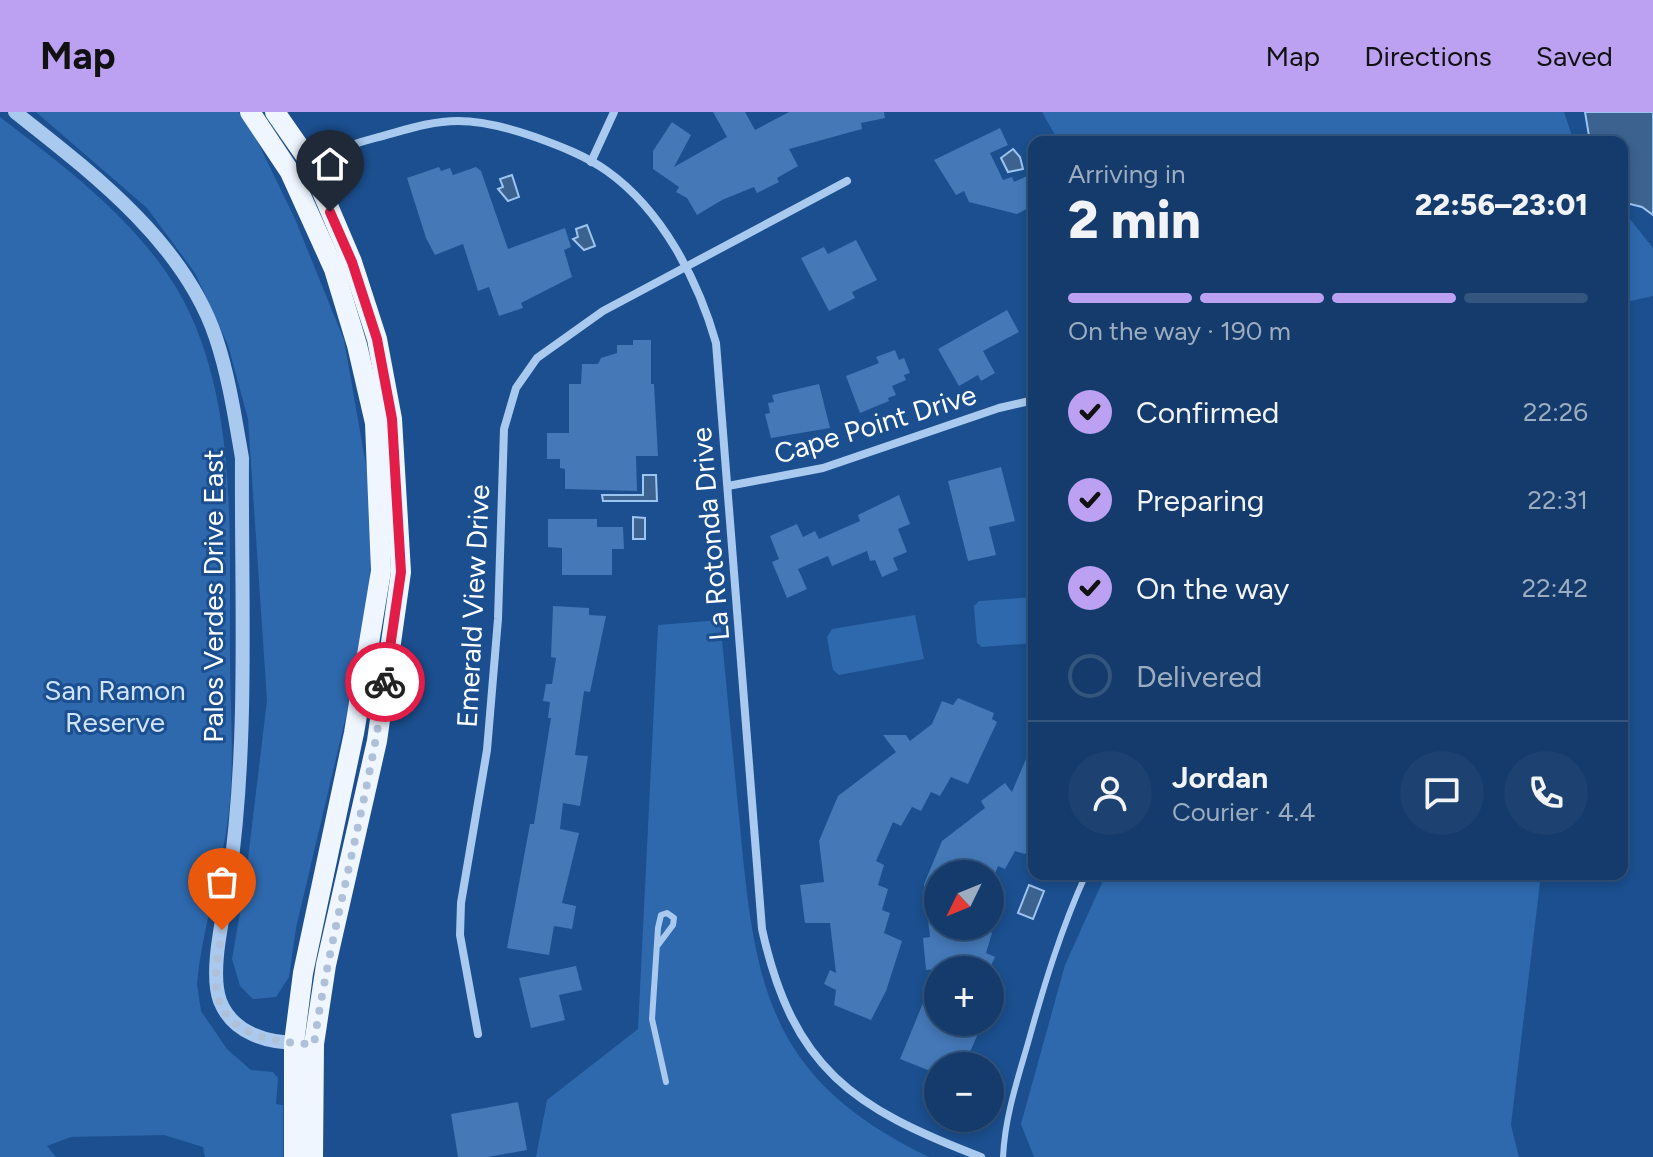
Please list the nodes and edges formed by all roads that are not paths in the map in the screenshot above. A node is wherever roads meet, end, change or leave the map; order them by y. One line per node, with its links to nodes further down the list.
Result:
1 (15, 112): 15 (street, Palos Verdes Drive East)
2 (250, 112): 7 (main road)
3 (275, 112): 5 (main road)
4 (614, 112): 6 (street)
5 (309, 161): 6 (street, La Rotonda Drive); 7 (street, La Rotonda Drive); 15 (main road)
6 (591, 162): 9 (street, La Rotonda Drive)
7 (290, 172): 15 (main road)
8 (847, 181): 9 (street, Emerald View Drive)
9 (685, 267): 11 (street, La Rotonda Drive); 14 (street, Emerald View Drive)
10 (1028, 401): 11 (street, Cape Point Drive)
11 (728, 486): 19 (street, La Rotonda Drive)
12 (1083, 880): 20 (lane)
13 (658, 945): 13 (lane); 16 (lane)
14 (478, 1034)
15 (304, 1044): 17 (main road); 18 (main road)
16 (666, 1082)
17 (294, 1157)
18 (313, 1157)
19 (981, 1157)
20 (1003, 1157)

